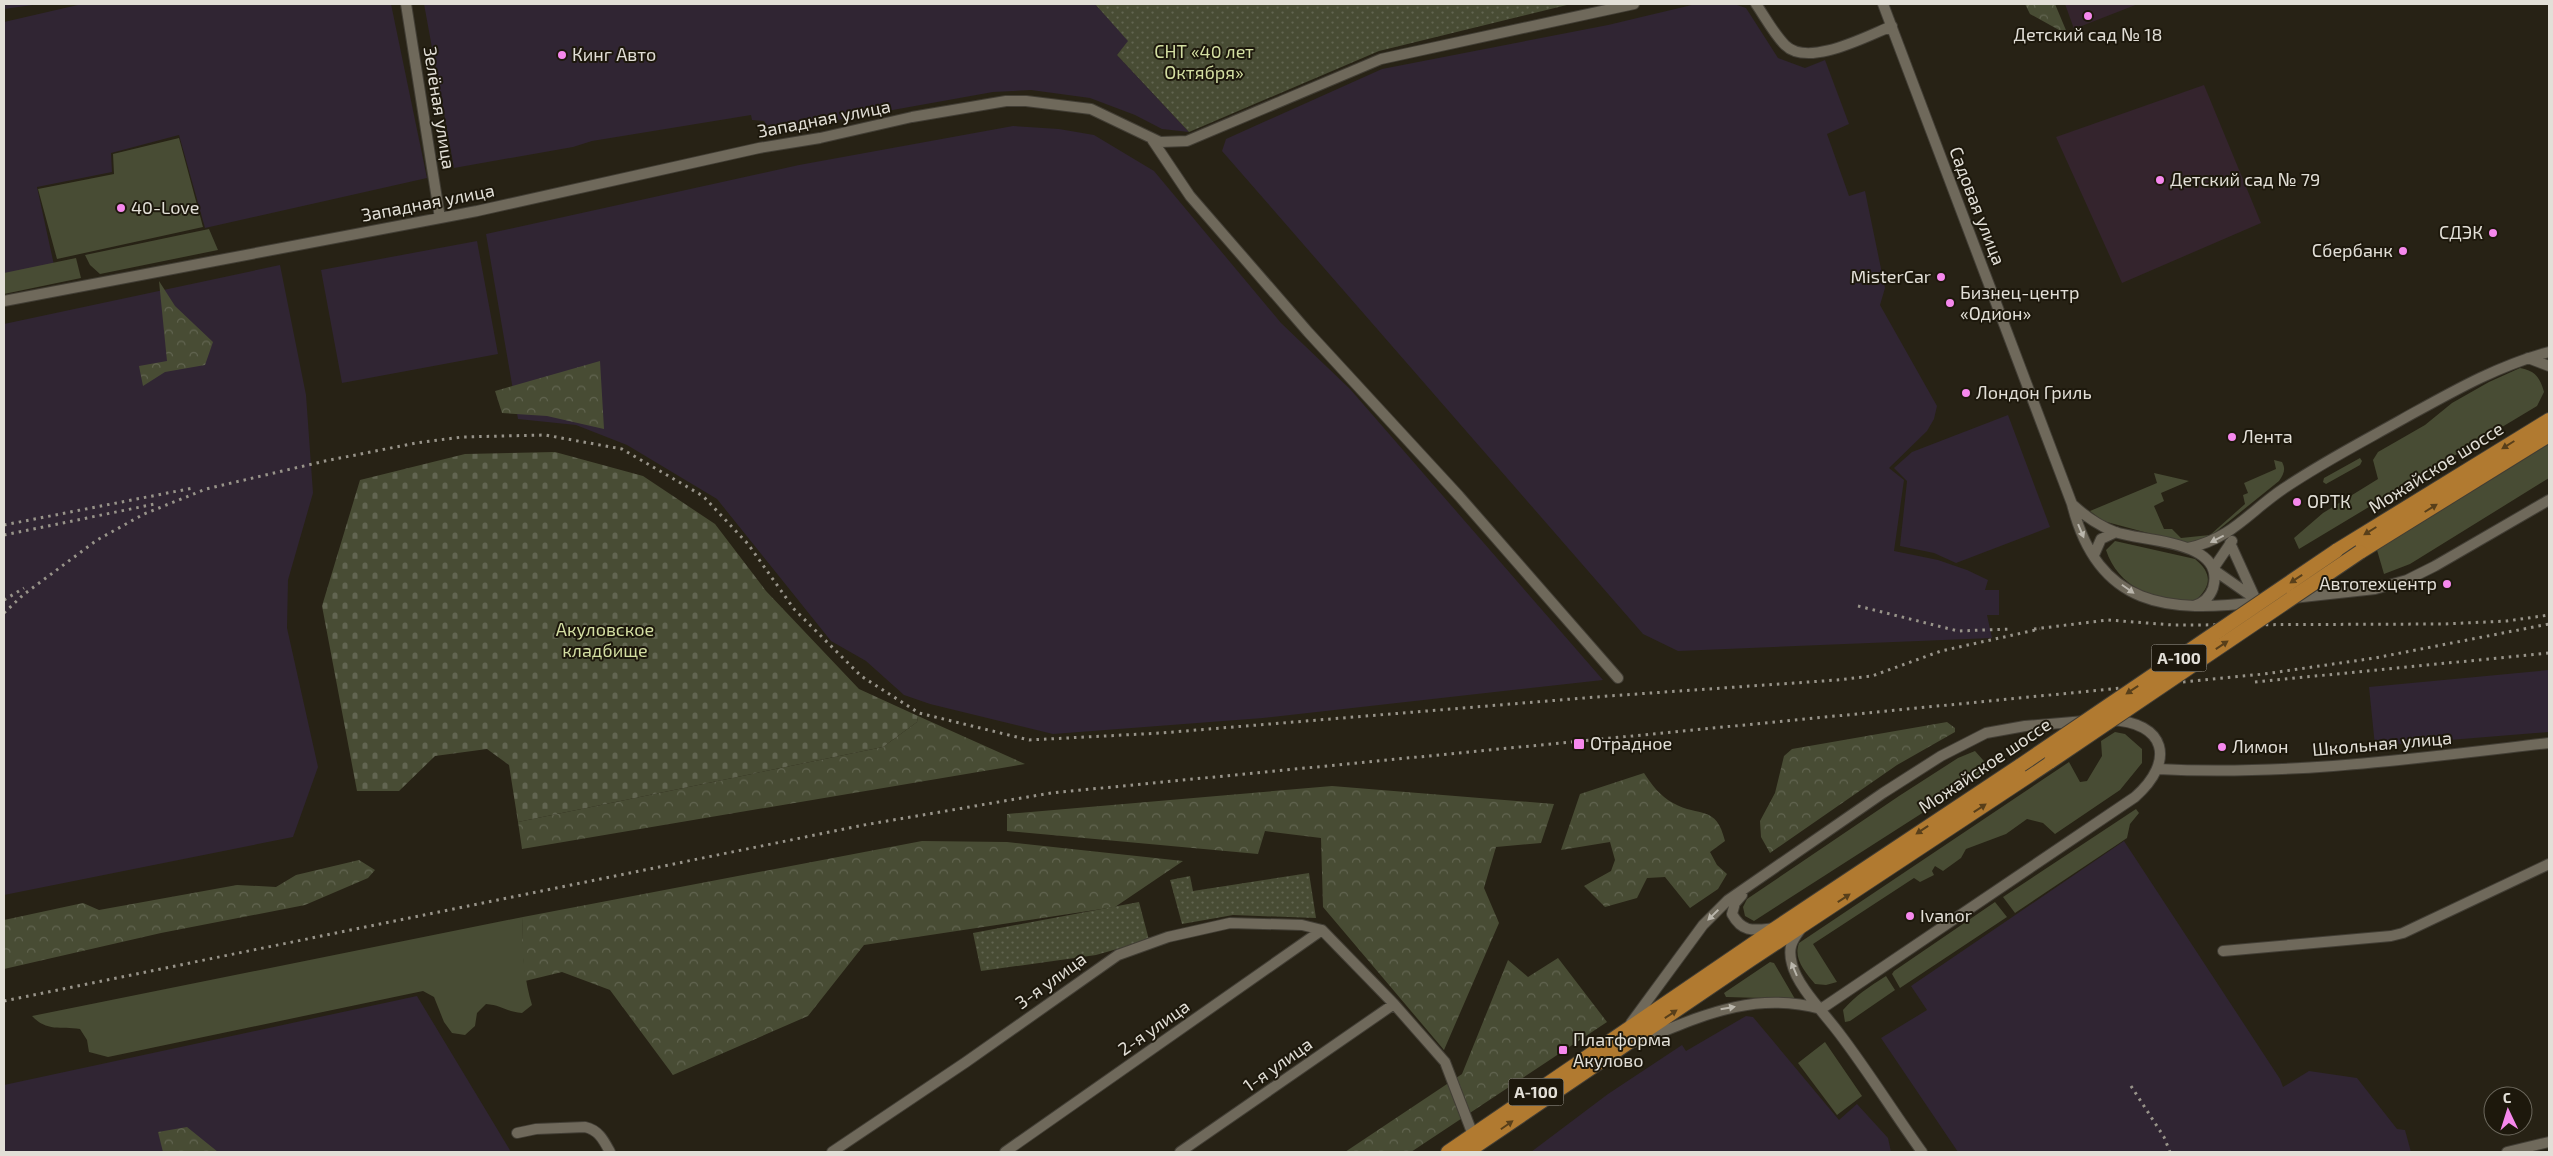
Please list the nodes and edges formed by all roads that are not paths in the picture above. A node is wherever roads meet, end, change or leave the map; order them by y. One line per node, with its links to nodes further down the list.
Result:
1 (406, 4): 7 (street, Зелёная улица)
2 (1634, 4): 6 (street, Западная улица)
3 (1756, 4): 5 (street)
4 (1883, 4): 5 (street, Садовая улица)
5 (1892, 26): 15 (street, Садовая улица)
6 (1151, 138): 7 (street, Западная улица); 24 (street)
7 (440, 218): 8 (street, Западная улица)
8 (4, 301)
9 (2549, 352): 10 (street)
10 (2527, 358): 11 (street); 16 (street)
11 (2549, 366)
12 (2549, 420): 30 (main road, Можайское шоссе / А-100, one-way to 30, bridge)
13 (2549, 435): 29 (main road, Можайское шоссе / А-100, one-way to 13, bridge)
14 (2549, 500): 22 (street, Садовая улица)
15 (2072, 504): 17 (street); 20 (street, Садовая улица, one-way to 20)
16 (2242, 523): 18 (street); 19 (street, one-way to 19)
17 (2116, 532): 19 (street); 20 (street)
18 (2230, 544): 21 (street); 22 (street)
19 (2188, 548): 21 (street)
20 (2094, 555): 23 (street, Садовая улица, one-way to 23)
21 (2214, 570): 22 (street); 23 (street)
22 (2257, 600): 23 (street, Садовая улица)
23 (2188, 607)
24 (1618, 678)
25 (2549, 743): 26 (street, Школьная улица)
26 (2158, 769): 28 (street); 34 (street)
27 (2549, 864): 32 (street)
28 (1751, 884): 30 (street); 35 (street, one-way to 35)
29 (1804, 925): 34 (street, one-way to 29); 36 (main road, Можайское шоссе / А-100, one-way to 29)
30 (1776, 928): 35 (main road, Можайское шоссе / А-100)
31 (1322, 930): 33 (street); 41 (street, 3-я улица); 42 (street, 2-я улица)
32 (2223, 951)
33 (1394, 1004): 38 (street); 43 (street, 1-я улица)
34 (1821, 1009): 36 (street, one-way to 34); 46 (street)
35 (1624, 1032): 38 (main road, Можайское шоссе / А-100)
36 (1617, 1050): 45 (main road, Можайское шоссе / А-100, one-way to 36)
37 (517, 1133): 40 (street)
38 (1473, 1135): 44 (main road, Можайское шоссе / А-100)
39 (2549, 1142): 47 (street)
40 (610, 1152)
41 (832, 1152)
42 (1005, 1152)
43 (1180, 1152)
44 (1448, 1152)
45 (1467, 1152)
46 (1922, 1152)
47 (2507, 1152)

